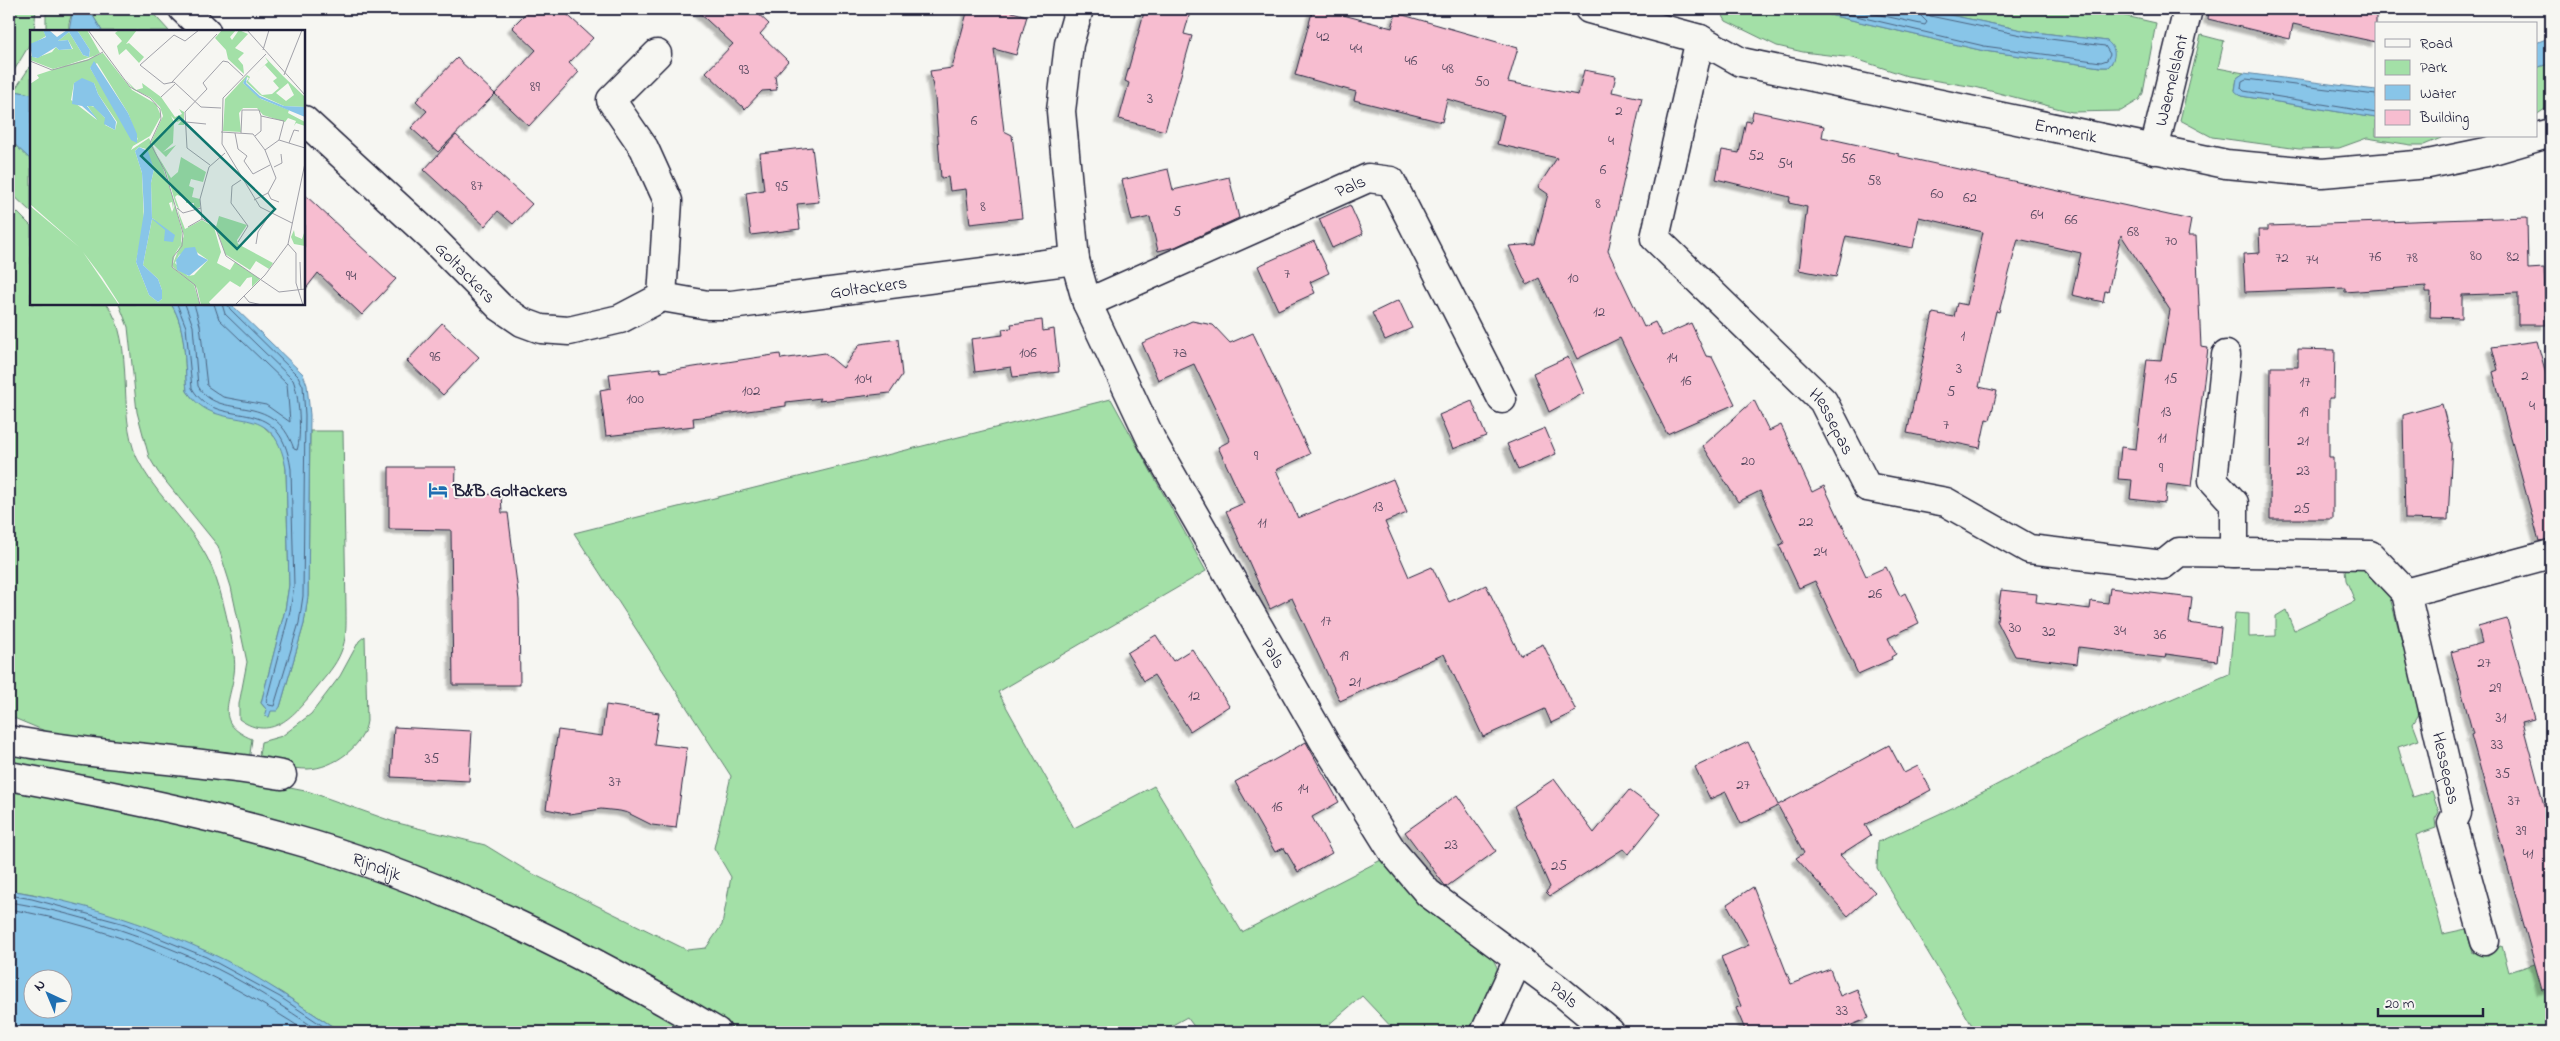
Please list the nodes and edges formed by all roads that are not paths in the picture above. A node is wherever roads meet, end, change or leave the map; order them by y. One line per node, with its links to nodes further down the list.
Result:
1 (183, 9): 5 (street)
2 (1079, 9): 13 (street, Pals)
3 (1589, 9): 6 (street, Emmerik)
4 (2188, 9): 12 (street, Waemelslant)
5 (205, 30)
6 (1700, 39): 12 (street, Emmerik); 18 (street, Hessepas)
7 (657, 54): 14 (street)
8 (305, 121): 14 (street, Goltackers)
9 (2551, 133): 10 (street, Emmerik)
10 (2538, 137)
11 (2534, 138): 12 (street, Emmerik)
12 (2154, 150)
13 (1075, 260): 14 (street, Goltackers); 15 (street, Pals)
14 (662, 297)
15 (1087, 303): 17 (street, Pals); 25 (street, Pals)
16 (2226, 356): 18 (street)
17 (1502, 399)
18 (2234, 553): 20 (street, Hessepas)
19 (2551, 554): 20 (street)
20 (2406, 593): 24 (street, Hessepas)
21 (9, 740): 22 (street)
22 (282, 775)
23 (9, 776): 26 (street, Rijndijk)
24 (2485, 941)
25 (1518, 960): 27 (street); 28 (street, Pals)
26 (717, 1032)
27 (1485, 1032)
28 (1610, 1032)

